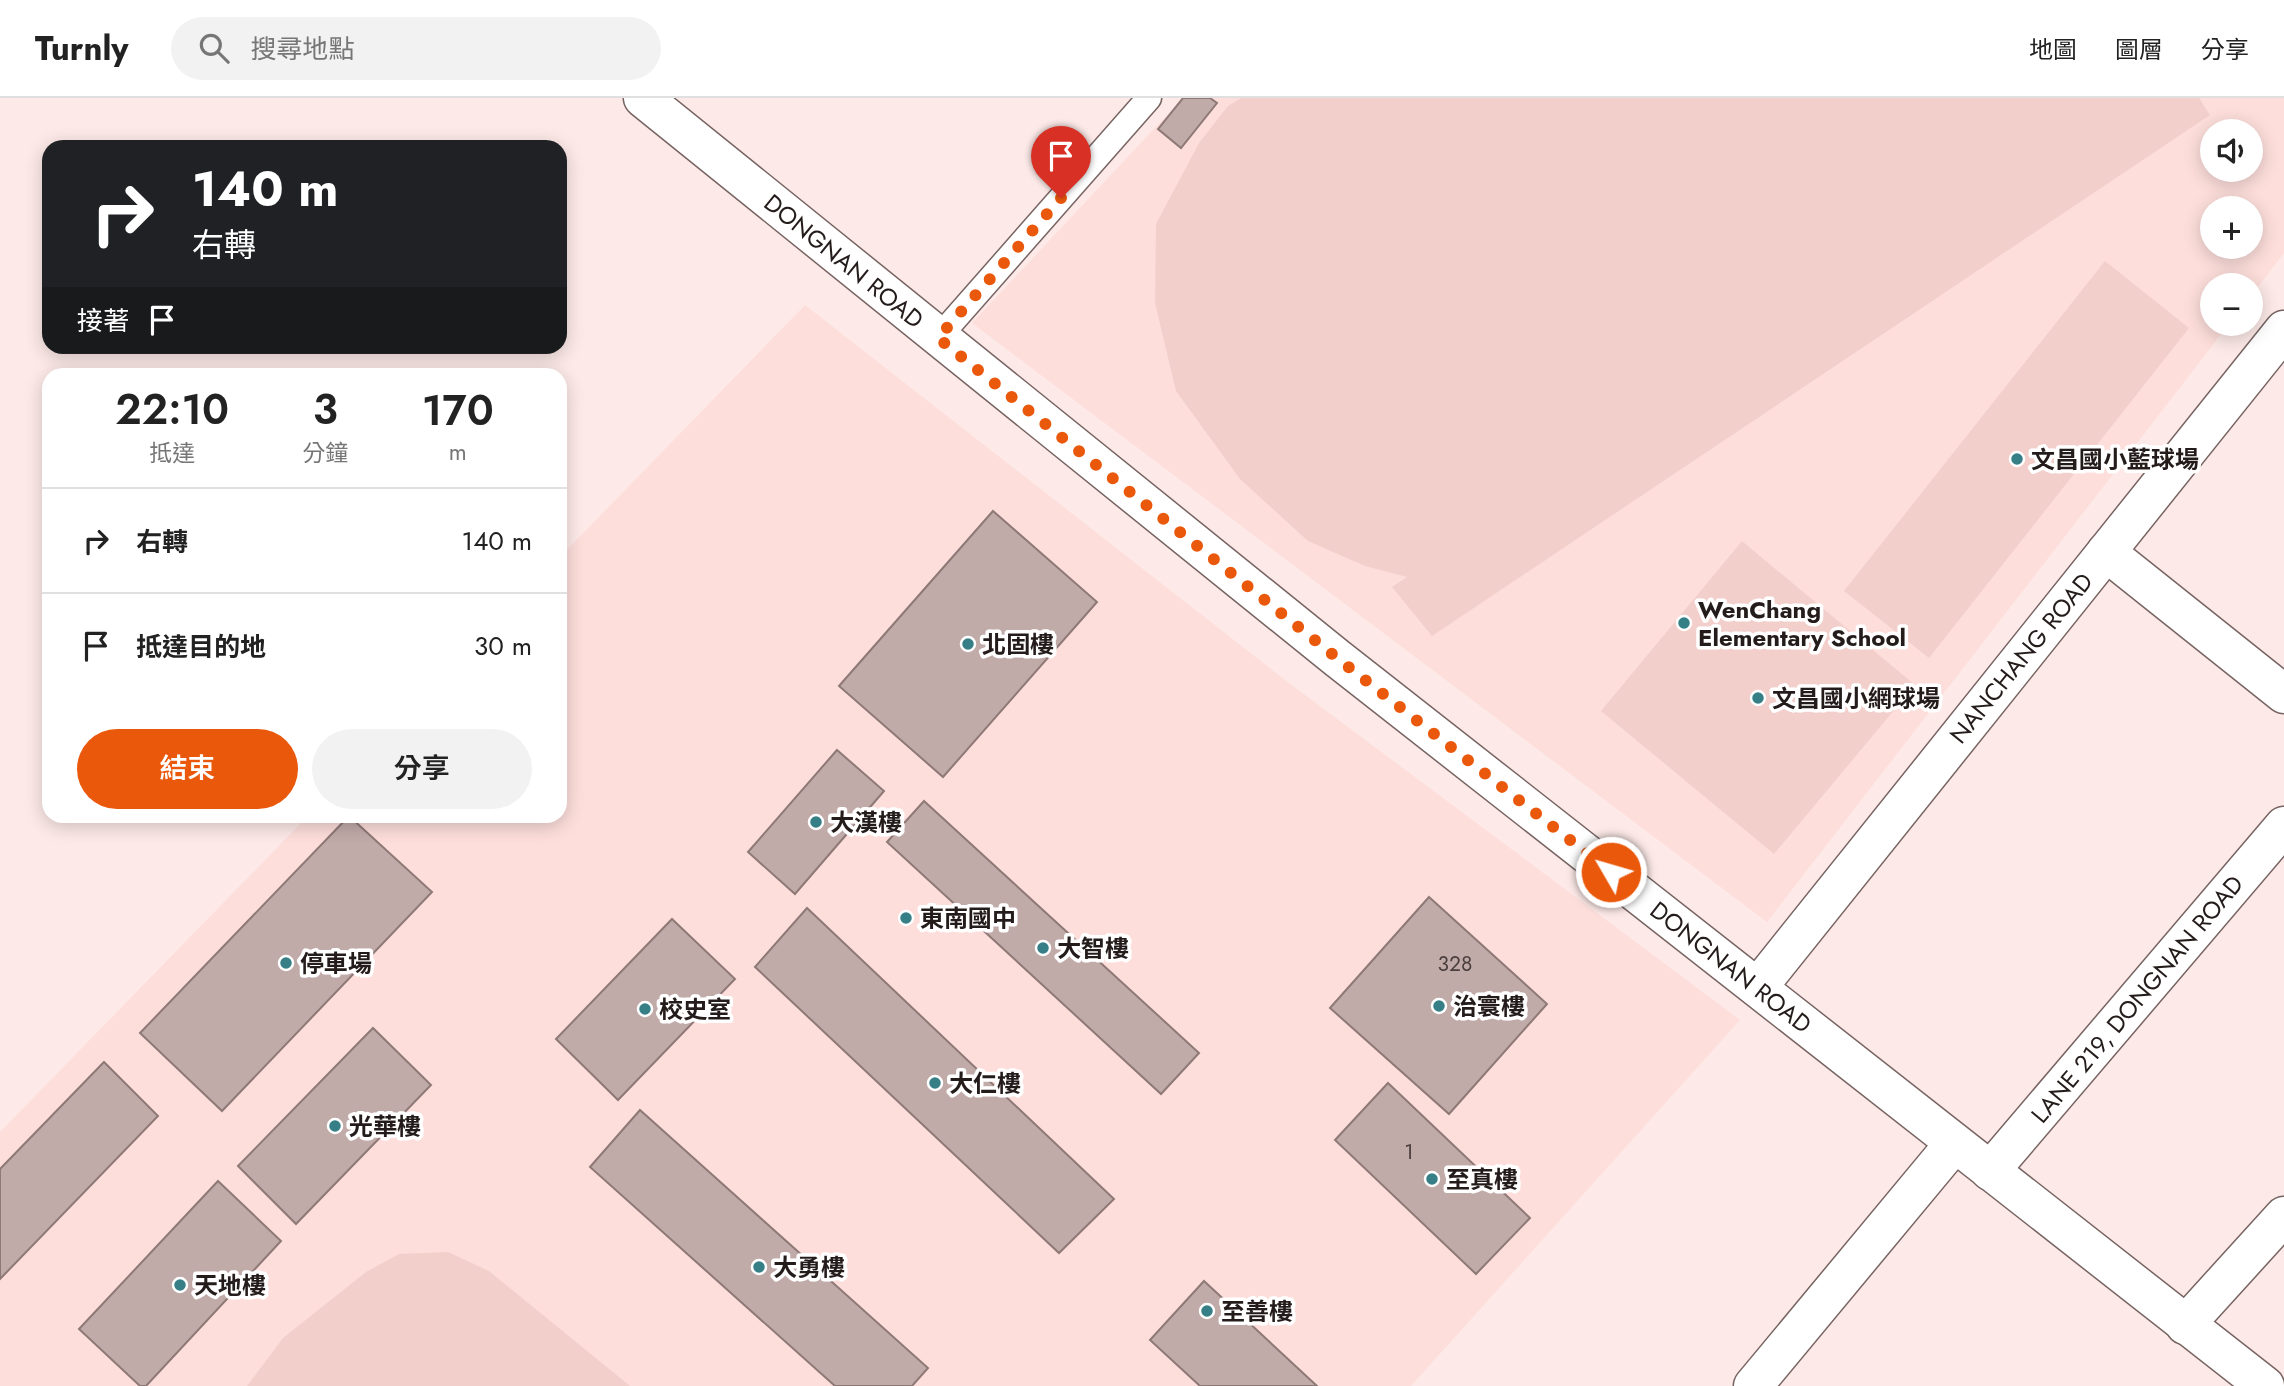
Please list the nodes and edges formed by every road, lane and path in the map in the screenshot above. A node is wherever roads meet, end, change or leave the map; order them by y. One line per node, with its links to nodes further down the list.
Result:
1 (643, 98): 4 (street, DONGNAN ROAD)
2 (1149, 98): 4 (lane)
3 (2284, 330): 5 (street, NANCHANG ROAD)
4 (938, 338): 8 (street, DONGNAN ROAD)
5 (2106, 552): 6 (street); 8 (street, NANCHANG ROAD)
6 (2284, 694)
7 (2284, 826): 10 (street, LANE 219, DONGNAN ROAD)
8 (1758, 987): 9 (street, DONGNAN ROAD)
9 (1954, 1144): 10 (street, DONGNAN ROAD); 13 (street)
10 (1990, 1171): 12 (street, DONGNAN ROAD)
11 (2284, 1216): 12 (street)
12 (2185, 1325): 14 (street, DONGNAN ROAD)
13 (1753, 1386)
14 (2265, 1386)

